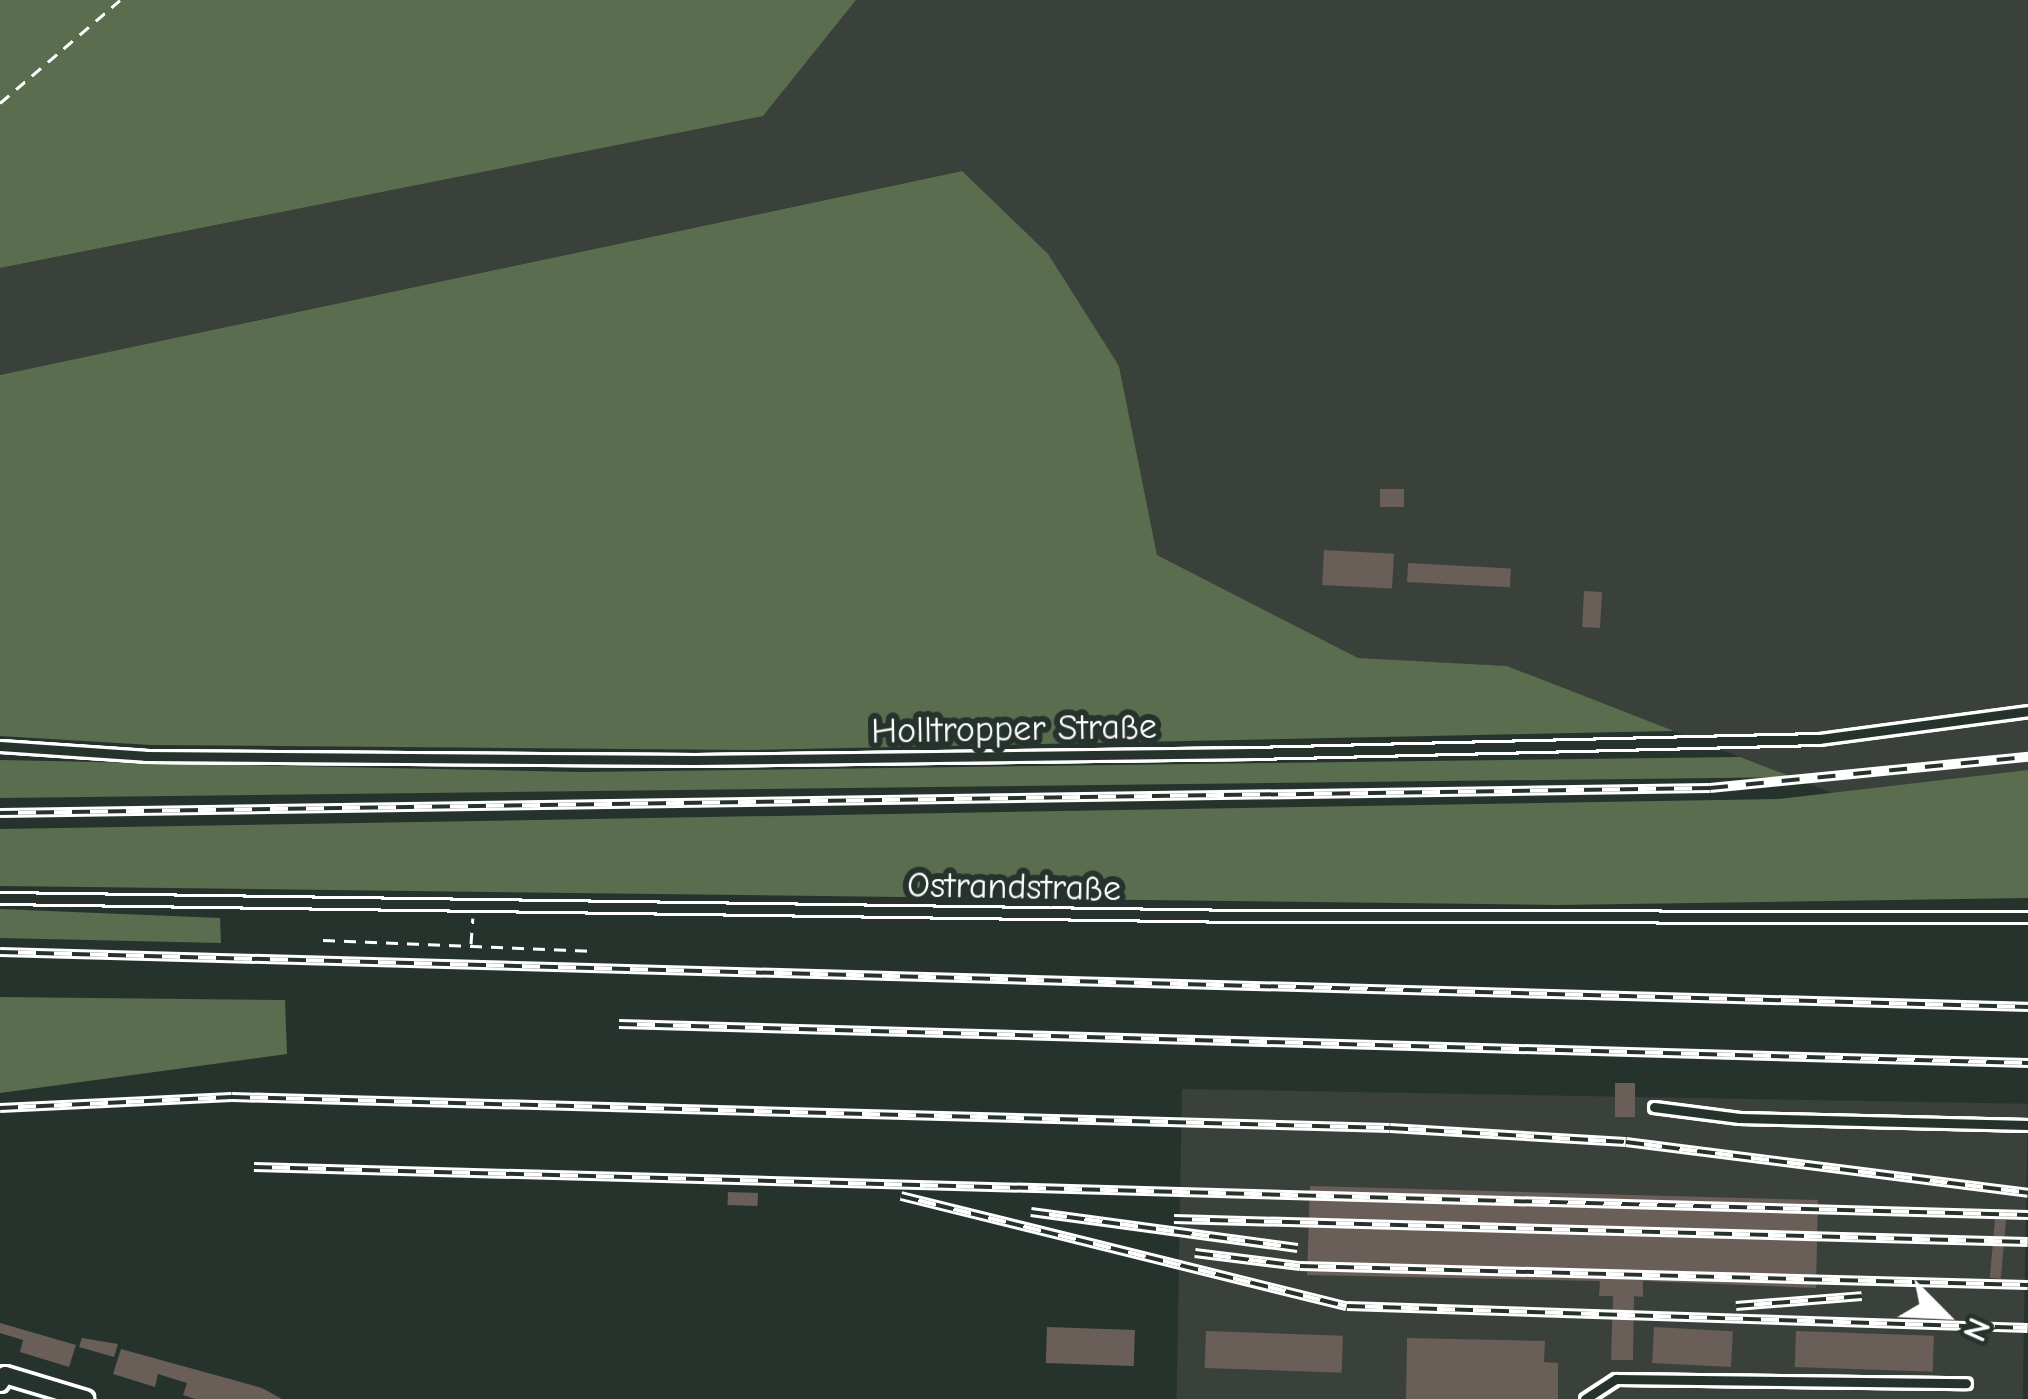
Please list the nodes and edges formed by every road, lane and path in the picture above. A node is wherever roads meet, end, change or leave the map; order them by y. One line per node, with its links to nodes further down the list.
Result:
1 (120, 0): 2 (path)
2 (0, 103)
3 (2028, 711): 4 (lane, Holltropper Straße)
4 (0, 746)
5 (0, 898): 6 (lane, Ostrandstraße)
6 (474, 908): 7 (lane, Ostrandstraße); 9 (path)
7 (2028, 917)
8 (323, 940): 9 (path)
9 (471, 946): 10 (path)
10 (596, 951)
11 (1654, 1107): 12 (lane)
12 (2028, 1125)
13 (0, 1383): 15 (street)
14 (1966, 1383): 16 (lane)
15 (85, 1399)
16 (1585, 1399)

